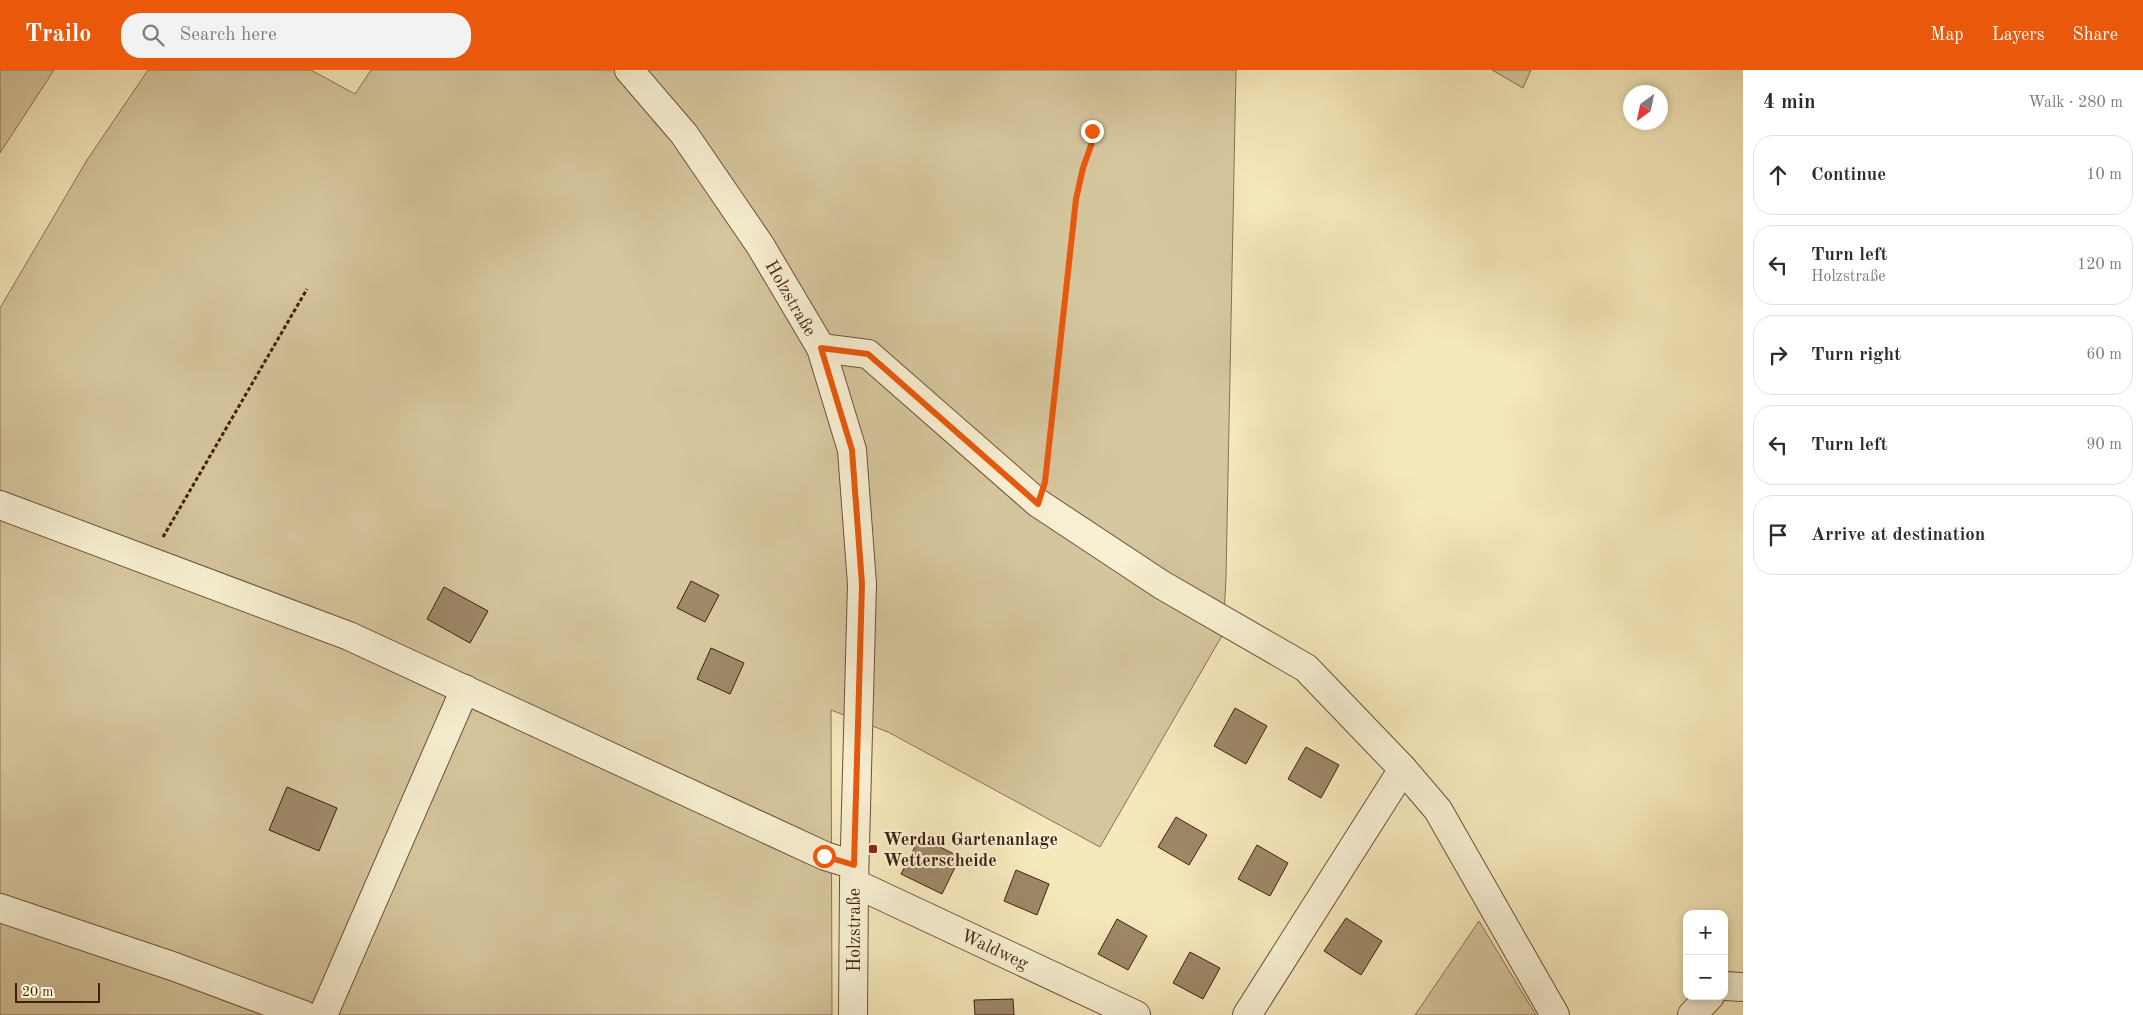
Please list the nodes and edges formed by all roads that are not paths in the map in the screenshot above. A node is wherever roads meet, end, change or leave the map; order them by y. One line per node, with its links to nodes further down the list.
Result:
1 (628, 70): 2 (street, Holzstraße)
2 (821, 348): 5 (street); 6 (street, Holzstraße)
3 (0, 505): 4 (street, Waldweg)
4 (465, 689): 6 (street, Waldweg); 12 (street)
5 (1403, 769): 15 (street); 16 (street)
6 (854, 874): 13 (street, Holzstraße); 14 (street, Waldweg)
7 (0, 908): 11 (street)
8 (1728, 986): 9 (street)
9 (1743, 987)
10 (1706, 1000): 17 (street)
11 (304, 1015)
12 (323, 1015)
13 (853, 1015)
14 (1136, 1015)
15 (1247, 1015)
16 (1555, 1015)
17 (1692, 1015)

